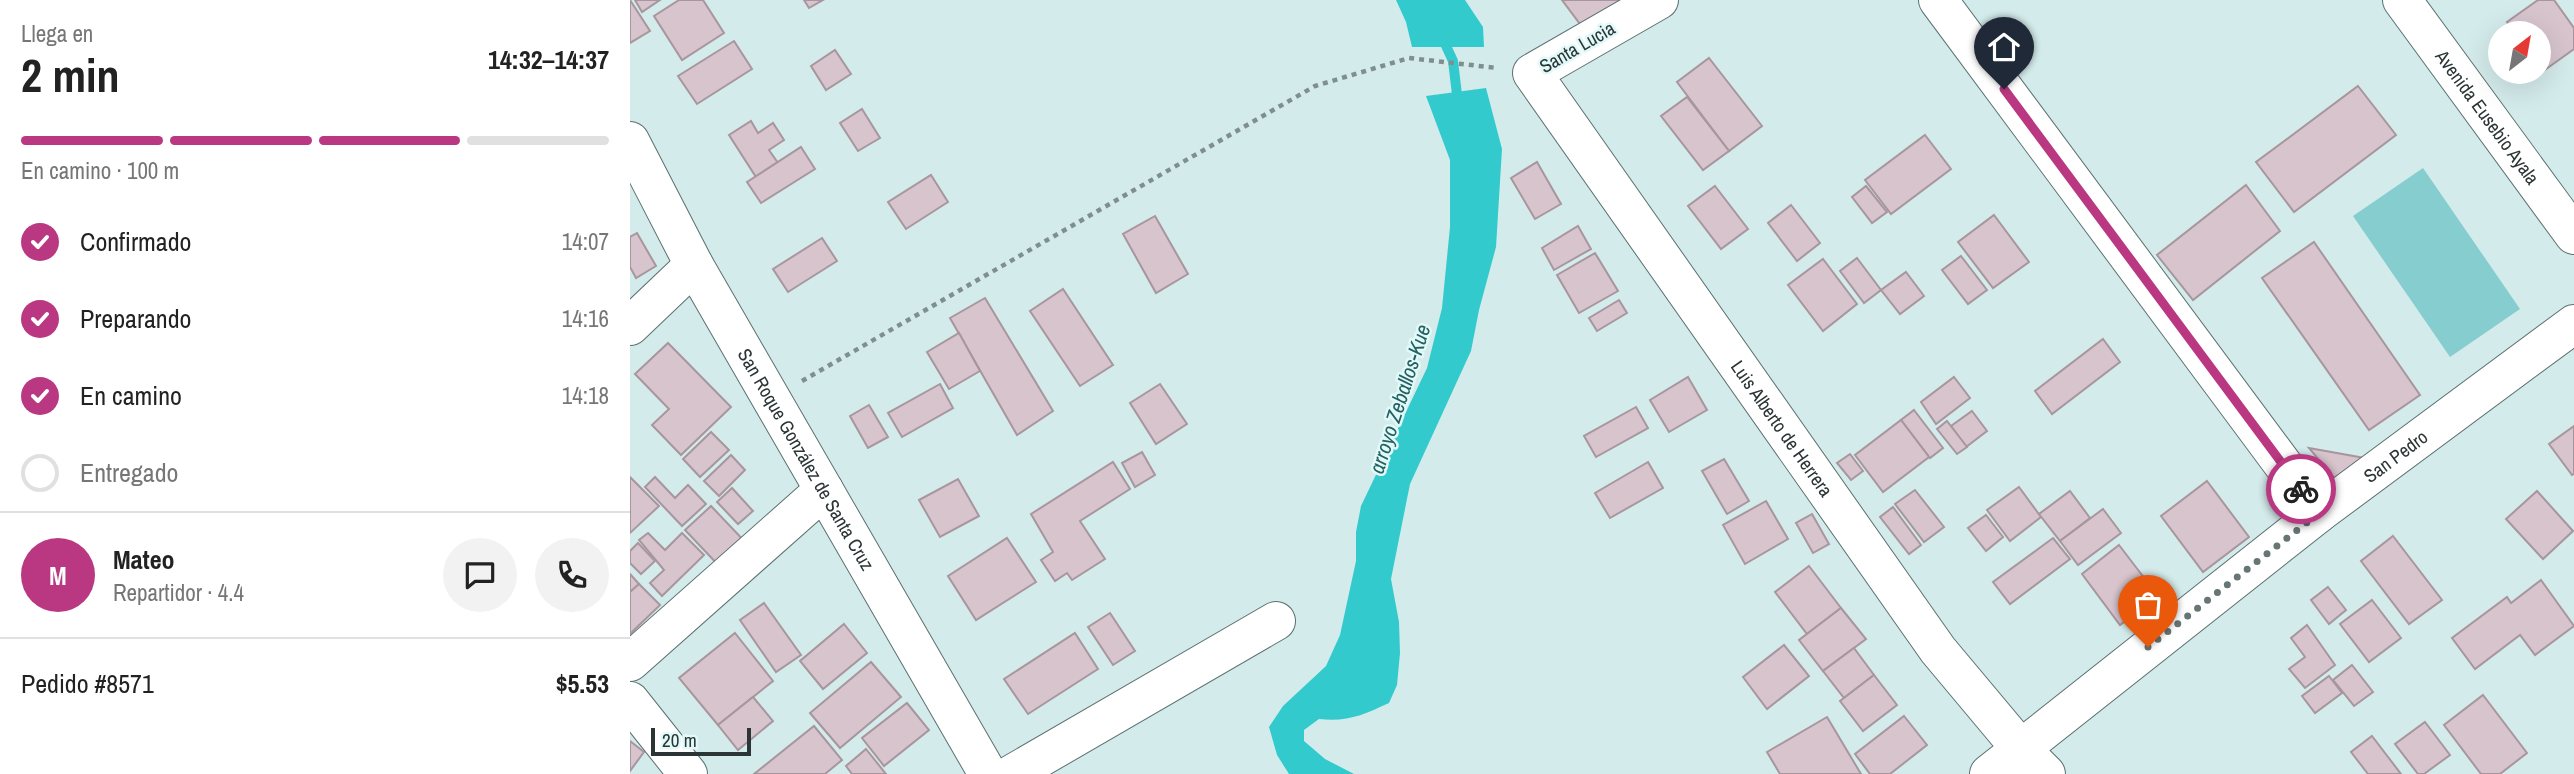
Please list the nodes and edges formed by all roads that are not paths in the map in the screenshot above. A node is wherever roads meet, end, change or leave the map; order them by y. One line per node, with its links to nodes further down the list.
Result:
1 (1660, 0): 4 (street, Santa Lucia)
2 (1938, 0): 11 (street)
3 (2402, 0): 6 (street, Avenida Eusebio Ayala)
4 (1532, 73): 15 (street, Luis Alberto de Herrera)
5 (630, 141): 7 (street, San Roque González de Santa Cruz)
6 (2574, 235)
7 (694, 265): 9 (street); 10 (street, San Roque González de Santa Cruz)
8 (2574, 324): 11 (street, San Pedro)
9 (630, 326)
10 (824, 490): 13 (street); 17 (street, San Roque González de Santa Cruz)
11 (2319, 513): 15 (street, San Pedro)
12 (1276, 621): 18 (street)
13 (630, 662)
14 (630, 701): 16 (street)
15 (2033, 761): 19 (street, San Pedro)
16 (688, 774)
17 (988, 774)
18 (1012, 774)
19 (1989, 774)

